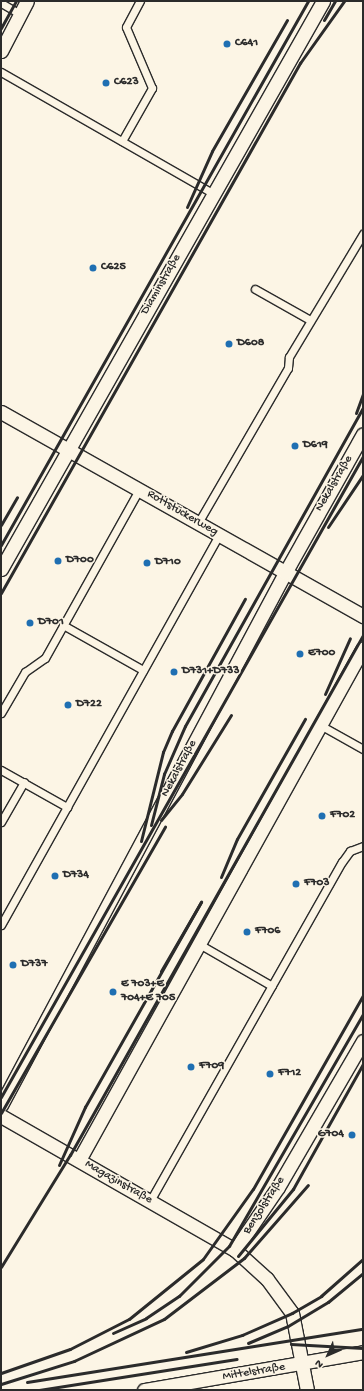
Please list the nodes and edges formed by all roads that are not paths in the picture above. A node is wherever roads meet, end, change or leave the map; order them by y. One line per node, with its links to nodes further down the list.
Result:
1 (27, 1): 5 (street)
2 (140, 1): 8 (lane)
3 (323, 1): 9 (street, Diaminstraße)
4 (1, 3): 5 (lane)
5 (20, 14): 6 (street)
6 (1, 51)
7 (1, 72): 8 (lane)
8 (122, 141): 9 (lane)
9 (214, 194): 15 (street, Diaminstraße)
10 (363, 234): 12 (lane)
11 (255, 288): 12 (lane)
12 (310, 320): 17 (lane)
13 (1, 412): 15 (street, Rottstückerweg)
14 (363, 434): 20 (street, Nekalstraße)
15 (69, 450): 16 (street, Rottstückerweg); 19 (street, Diaminstraße)
16 (139, 490): 17 (street, Rottstückerweg); 22 (lane)
17 (198, 523): 18 (street, Rottstückerweg)
18 (219, 535): 20 (street, Rottstückerweg); 24 (lane)
19 (1, 569)
20 (285, 573): 21 (street, Rottstückerweg); 37 (street, Nekalstraße)
21 (363, 616)
22 (63, 625): 24 (lane); 25 (lane)
23 (363, 648): 26 (street)
24 (143, 670): 30 (lane)
25 (1, 713)
26 (320, 725): 27 (lane); 34 (street)
27 (363, 749)
28 (1, 770): 29 (lane)
29 (24, 782): 30 (lane); 31 (lane)
30 (67, 807): 33 (lane)
31 (1, 822)
32 (363, 844): 35 (lane)
33 (1, 925)
34 (199, 944): 35 (lane); 39 (street)
35 (272, 986): 40 (lane)
36 (363, 1040): 41 (street, Benzolstraße)
37 (1, 1105)
38 (1, 1116): 39 (street, Magazinstraße)
39 (79, 1160): 40 (street, Magazinstraße)
40 (150, 1201): 41 (street, Magazinstraße)
41 (235, 1250): 43 (street)
42 (363, 1352): 43 (street, Mittelstraße)
43 (303, 1365): 44 (street, Mittelstraße); 46 (street)
44 (171, 1388): 45 (street, Mittelstraße)
45 (144, 1390)
46 (307, 1390)

